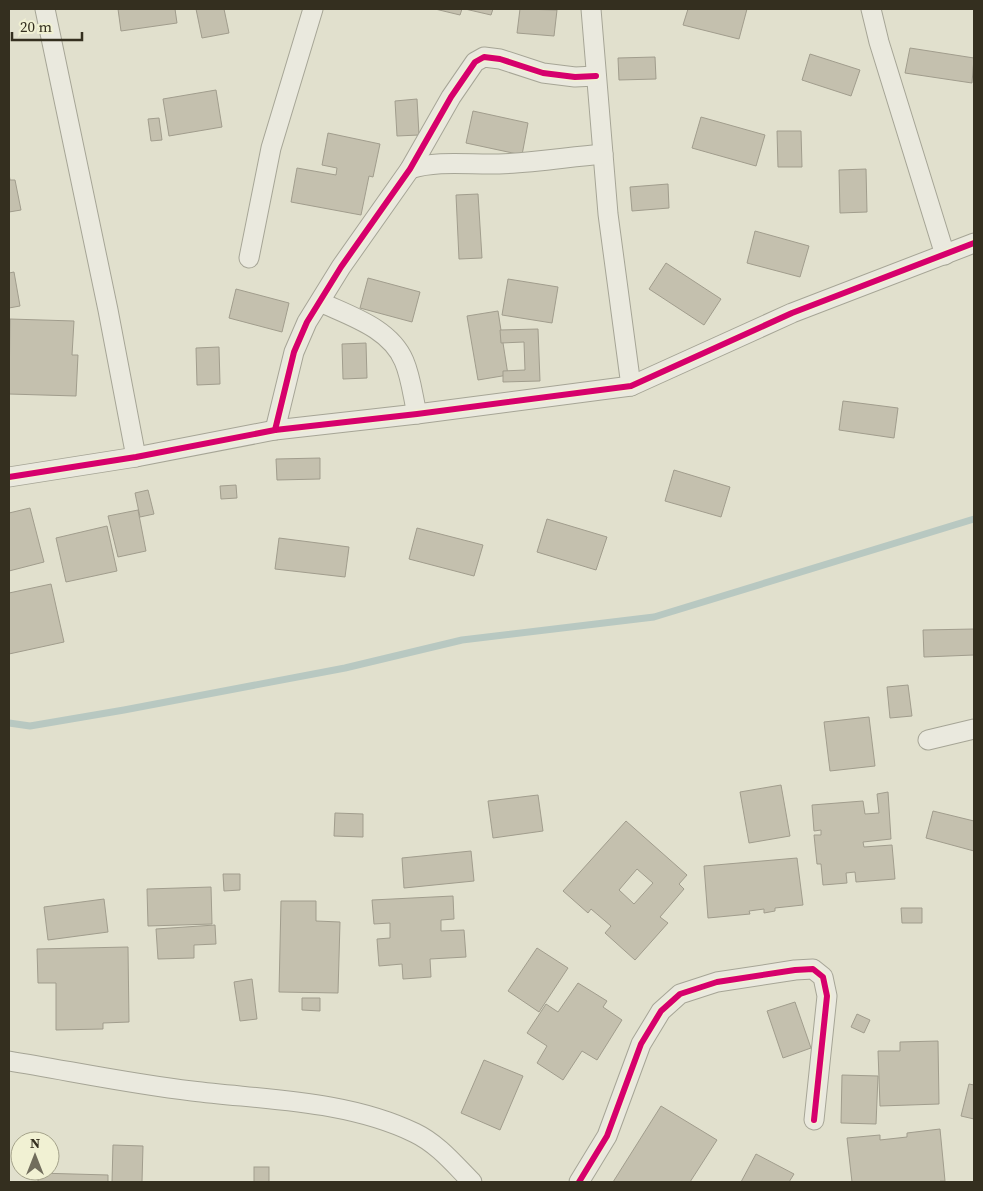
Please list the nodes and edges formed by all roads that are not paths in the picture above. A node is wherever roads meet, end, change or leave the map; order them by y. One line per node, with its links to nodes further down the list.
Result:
1 (45, 9): 15 (street)
2 (313, 9): 10 (street)
3 (591, 9): 5 (street)
4 (872, 9): 9 (street)
5 (596, 76): 6 (street); 7 (street)
6 (603, 154): 7 (street); 12 (street)
7 (410, 169): 11 (street)
8 (974, 243): 9 (street)
9 (945, 255): 12 (street)
10 (249, 258)
11 (320, 302): 13 (street); 14 (street)
12 (631, 386): 13 (street)
13 (417, 414): 14 (street)
14 (275, 430): 15 (street)
15 (136, 457): 16 (street)
16 (9, 477)
17 (974, 729): 18 (street)
18 (928, 740)
19 (9, 1061): 21 (street)
20 (814, 1120): 22 (street)
21 (472, 1182)
22 (579, 1182)

